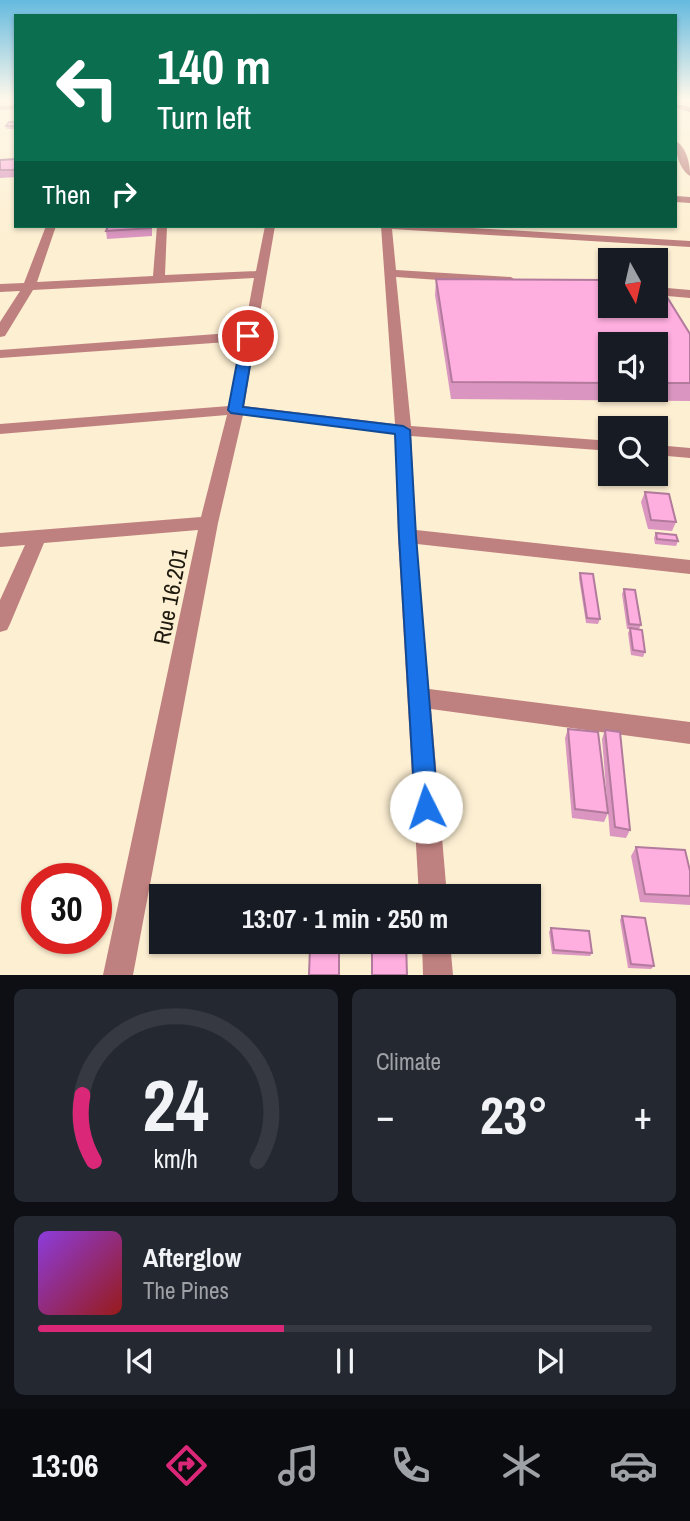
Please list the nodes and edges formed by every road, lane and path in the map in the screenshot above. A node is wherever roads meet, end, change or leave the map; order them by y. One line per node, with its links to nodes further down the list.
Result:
1 (677, 146): 2 (street)
2 (690, 173)
3 (50, 228): 13 (street)
4 (162, 228): 11 (street)
5 (270, 228): 10 (street, Rue 16.201)
6 (387, 228): 9 (street)
7 (421, 228): 8 (street)
8 (690, 244)
9 (389, 273): 12 (street); 22 (street)
10 (260, 274): 11 (street); 18 (street, Rue 16.201)
11 (159, 279): 13 (street)
12 (528, 282)
13 (29, 287): 14 (street); 17 (street)
14 (0, 288)
15 (668, 292): 16 (street)
16 (690, 294)
17 (0, 333)
18 (248, 336): 19 (street); 20 (street, Rue 16.201)
19 (0, 354)
20 (236, 410): 21 (street); 22 (street); 26 (street, Rue 16.201)
21 (0, 429)
22 (403, 430): 23 (street); 28 (street)
23 (598, 445)
24 (668, 451): 25 (street)
25 (690, 453)
26 (209, 523): 27 (street); 36 (street, Rue 16.201)
27 (38, 536): 29 (street); 31 (street)
28 (407, 536): 30 (street); 32 (street)
29 (0, 540)
30 (690, 567)
31 (0, 624)
32 (418, 697): 33 (street); 34 (street)
33 (690, 733)
34 (432, 884)
35 (437, 954): 37 (street)
36 (118, 975)
37 (438, 975)

